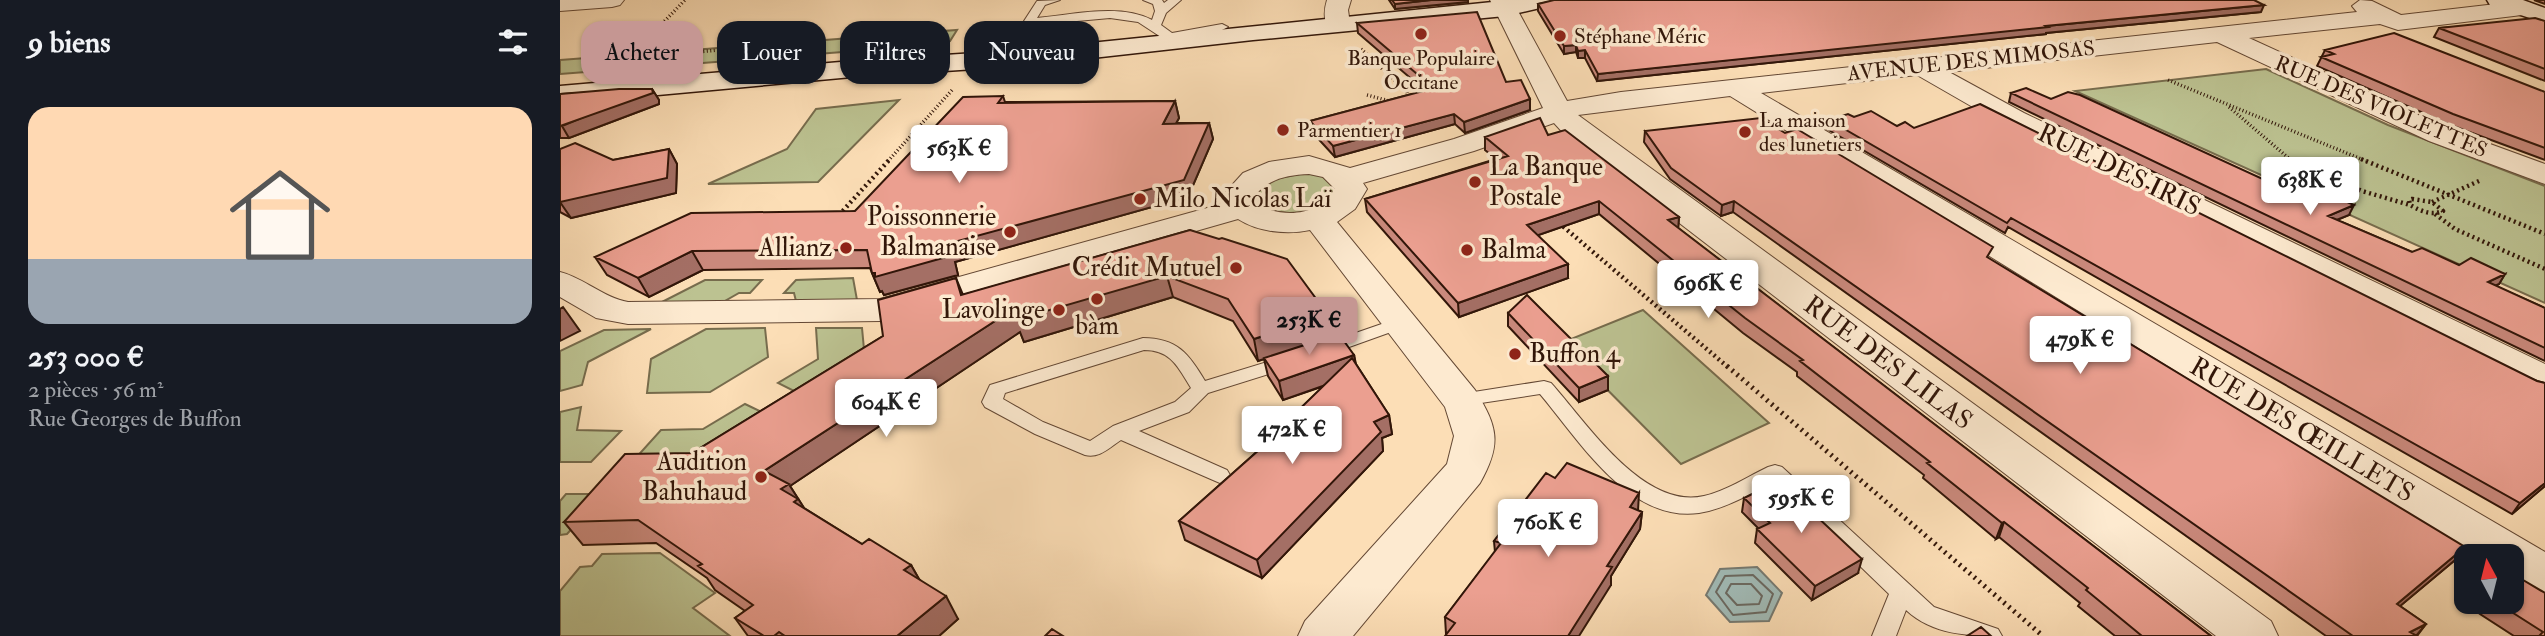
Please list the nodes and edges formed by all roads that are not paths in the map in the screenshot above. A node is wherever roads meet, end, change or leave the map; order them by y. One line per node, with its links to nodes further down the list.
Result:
1 (612, 0): 8 (street)
2 (1054, 0): 14 (lane)
3 (1149, 0): 16 (lane)
4 (1175, 0): 16 (lane)
5 (1539, 0): 9 (main road)
6 (1544, 0): 9 (main road)
7 (2499, 0): 12 (main road)
8 (560, 4)
9 (1503, 5): 10 (main road); 26 (street, RUE DES LILAS)
10 (1452, 6): 13 (main road)
11 (2364, 12): 12 (street); 19 (street, AVENUE DES MIMOSAS); 20 (street)
12 (2534, 12)
13 (1338, 13): 17 (main road); 25 (main road)
14 (1030, 21)
15 (1041, 21): 16 (lane)
16 (1161, 23): 17 (main road); 18 (main road)
17 (1222, 27): 25 (lane)
18 (1099, 33)
19 (2220, 34): 22 (street, AVENUE DES MIMOSAS); 27 (street, RUE DES VIOLETTES)
20 (2420, 44)
21 (964, 50): 23 (main road)
22 (1921, 67): 24 (street, AVENUE DES MIMOSAS); 33 (street, RUE DES IRIS)
23 (560, 80)
24 (1737, 87): 26 (street, AVENUE DES MIMOSAS); 38 (street, RUE DES ŒILLETS)
25 (560, 92)
26 (1559, 112): 28 (street, AVENUE DES MIMOSAS); 43 (street, RUE DES LILAS)
27 (2545, 175)
28 (1347, 178): 29 (street); 30 (street)
29 (1242, 208): 30 (street); 31 (street)
30 (1317, 218): 32 (street)
31 (560, 283)
32 (1399, 323): 34 (lane); 35 (street)
33 (2545, 380)
34 (1201, 389): 36 (lane); 36 (lane)
35 (1461, 400): 39 (lane); 40 (street)
36 (1120, 430): 37 (lane)
37 (1220, 475)
38 (2545, 575)
39 (1902, 592): 41 (lane); 42 (lane)
40 (1324, 636)
41 (1884, 636)
42 (1990, 636)
43 (2253, 636)

